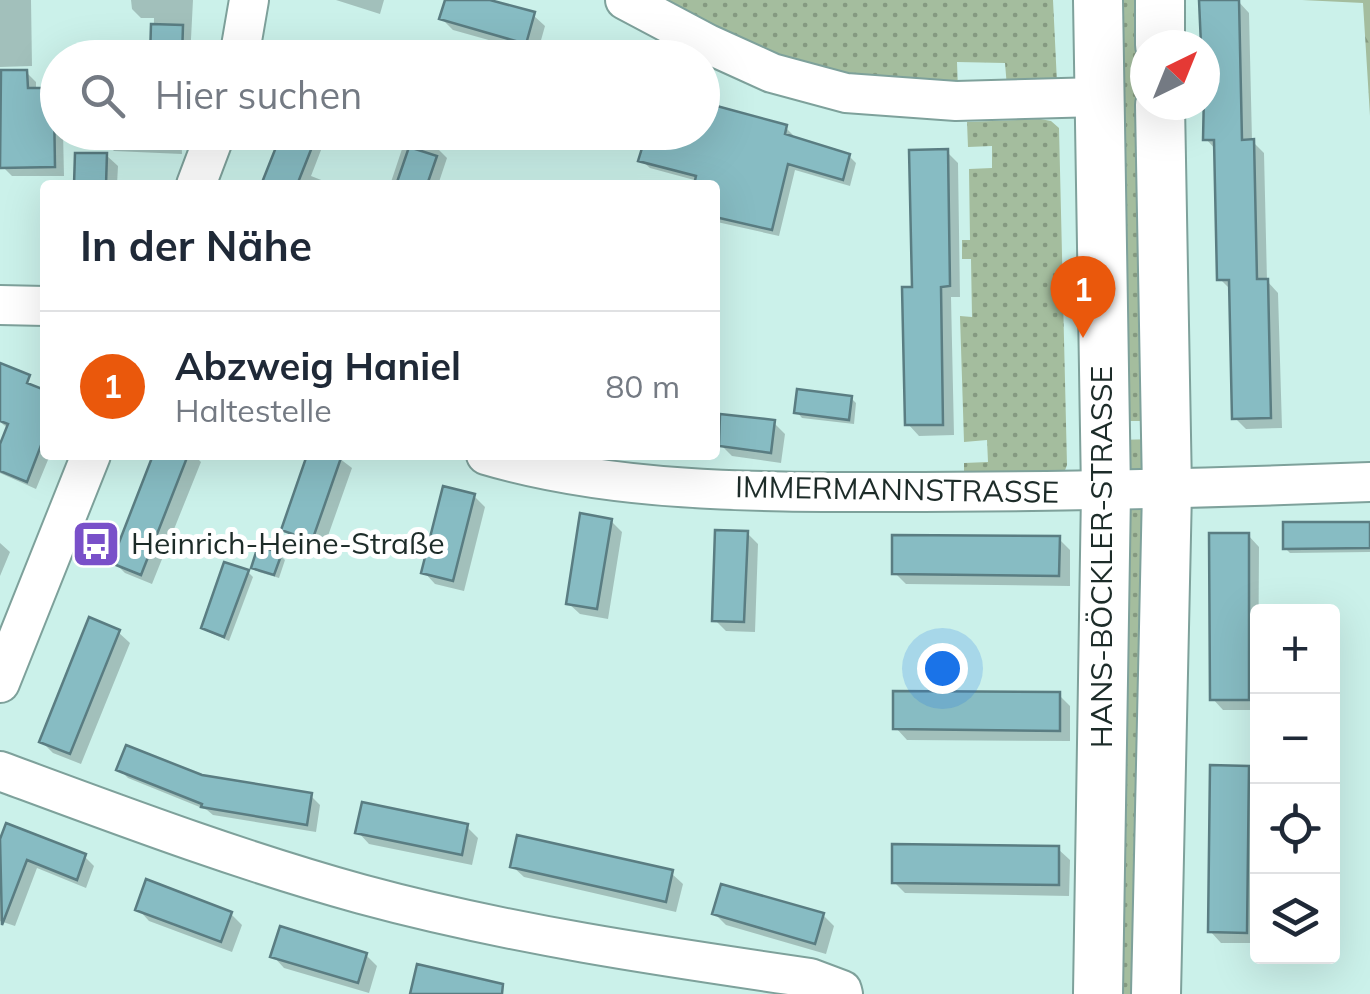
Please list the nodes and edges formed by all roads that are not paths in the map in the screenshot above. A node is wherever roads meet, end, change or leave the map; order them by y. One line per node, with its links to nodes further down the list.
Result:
1 (250, 0): 6 (street)
2 (625, 0): 7 (street)
3 (1098, 0): 9 (main road, HANS-BÖCKLER-STRASSE)
4 (1160, 0): 5 (main road)
5 (1160, 30)
6 (242, 40)
7 (700, 40)
8 (720, 49): 9 (street)
9 (1098, 97): 19 (main road, HANS-BÖCKLER-STRASSE)
10 (1160, 120): 18 (main road, HANS-BÖCKLER-STRASSE)
11 (209, 150): 12 (street)
12 (198, 180)
13 (0, 305): 14 (street)
14 (40, 306)
15 (89, 460): 20 (street)
16 (508, 460): 19 (street, IMMERMANNSTRASSE)
17 (1370, 482): 18 (street, IMMERMANNSTRASSE)
18 (1166, 490): 19 (street, IMMERMANNSTRASSE); 24 (main road, HANS-BÖCKLER-STRASSE)
19 (1106, 492): 23 (main road, HANS-BÖCKLER-STRASSE)
20 (0, 683)
21 (0, 772): 22 (street)
22 (843, 994)
23 (1098, 994)
24 (1156, 994)

